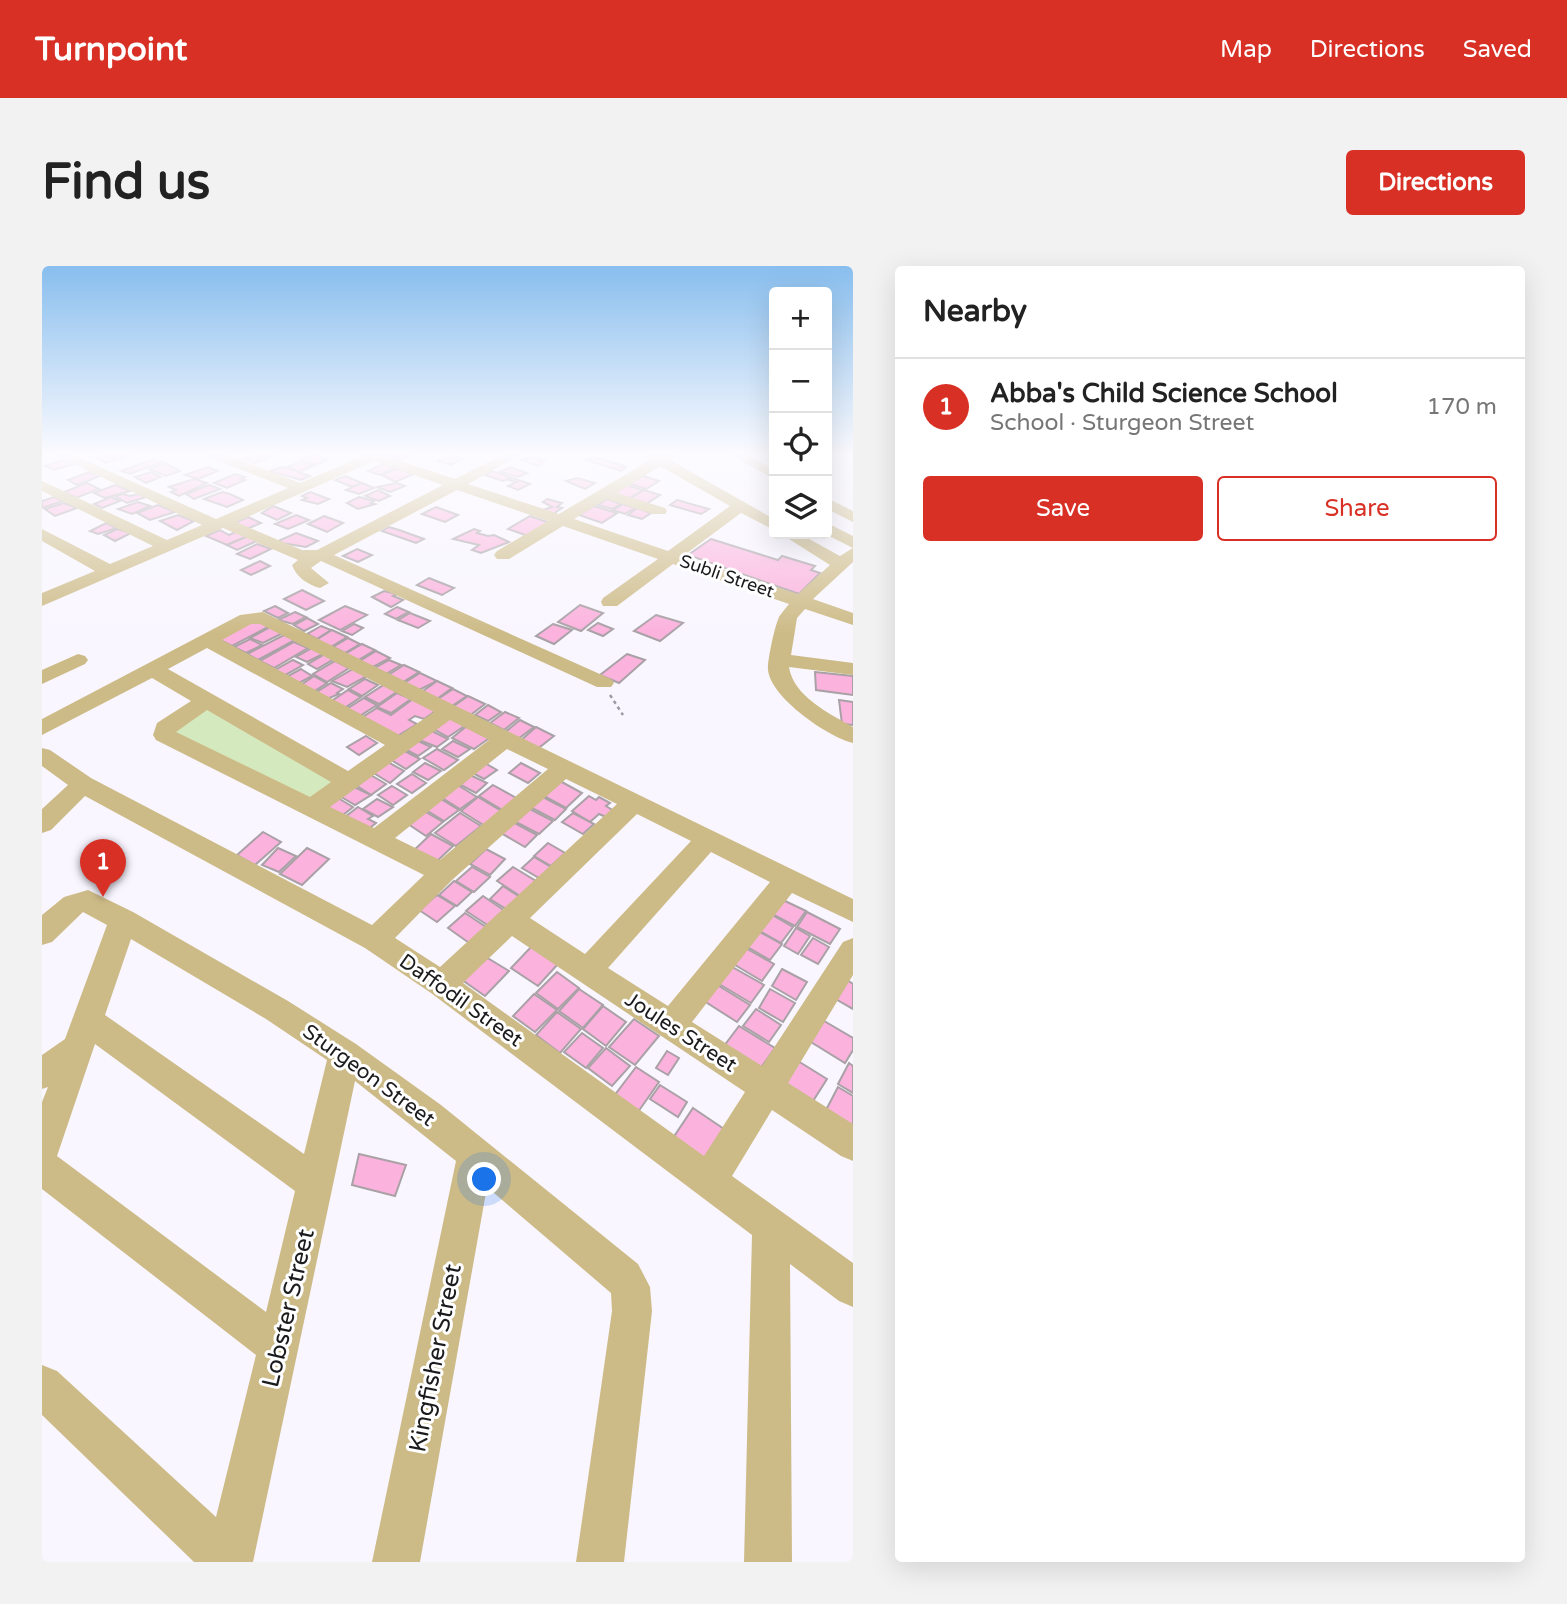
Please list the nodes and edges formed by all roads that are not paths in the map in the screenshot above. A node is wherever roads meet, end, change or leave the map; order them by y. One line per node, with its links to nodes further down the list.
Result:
1 (102, 513): 16 (street)
2 (198, 513): 11 (street)
3 (242, 513): 11 (street)
4 (401, 513): 17 (street)
5 (543, 513): 9 (street, Subli Street)
6 (569, 513): 9 (street)
7 (730, 513): 19 (street)
8 (753, 513): 10 (street)
9 (560, 519): 18 (street); 19 (street, Subli Street)
10 (769, 522)
11 (220, 523): 16 (street); 17 (street)
12 (832, 531): 15 (street)
13 (42, 534): 21 (street)
14 (801, 539): 20 (street)
15 (853, 543)
16 (166, 547): 21 (street)
17 (321, 555): 22 (street); 33 (street)
18 (503, 555)
19 (671, 557): 24 (street, Subli Street); 25 (street)
20 (847, 558): 24 (street)
21 (109, 571): 23 (street)
22 (320, 583)
23 (45, 597)
24 (801, 601): 26 (street, Subli Street); 29 (street)
25 (610, 602)
26 (853, 619)
27 (207, 640): 30 (street); 35 (street); 39 (street)
28 (78, 660): 32 (street)
29 (779, 660): 31 (street); 37 (street)
30 (152, 669): 34 (street); 36 (street)
31 (853, 669)
32 (42, 678)
33 (604, 683)
34 (207, 700): 42 (street); 45 (street)
35 (449, 710): 38 (street); 39 (street)
36 (42, 728)
37 (853, 736)
38 (506, 738): 41 (street); 48 (street)
39 (400, 744): 42 (street)
40 (42, 755): 43 (street, Daffodil Street)
41 (564, 768): 44 (street); 49 (street)
42 (347, 781): 45 (street)
43 (83, 784): 46 (street); 55 (street, Daffodil Street)
44 (635, 802): 47 (street); 53 (street)
45 (310, 809): 48 (street)
46 (42, 824)
47 (708, 839): 50 (street); 57 (street)
48 (375, 840): 49 (street)
49 (443, 873): 55 (street)
50 (788, 879): 51 (street); 59 (street)
51 (853, 911)
52 (124, 920): 54 (street, Sturgeon Street); 60 (street); 61 (street, Sturgeon Street)
53 (510, 920): 57 (street, Joules Street); 58 (street)
54 (42, 934)
55 (375, 940): 58 (street, Daffodil Street)
56 (853, 950): 63 (street)
57 (588, 971): 59 (street, Joules Street)
58 (442, 984): 68 (street, Daffodil Street)
59 (671, 1026): 63 (street, Joules Street)
60 (83, 1035): 62 (street); 65 (street); 69 (street)
61 (345, 1054): 66 (street, Sturgeon Street); 69 (street, Lobster Street)
62 (42, 1073)
63 (768, 1089): 64 (street, Joules Street); 68 (street)
64 (853, 1143)
65 (42, 1150)
66 (475, 1154): 75 (street, Kingfisher Street); 76 (street, Sturgeon Street)
67 (42, 1167): 72 (street)
68 (709, 1181): 70 (street, Daffodil Street)
69 (316, 1184): 72 (street, Lobster Street)
70 (771, 1227): 71 (street, Daffodil Street); 77 (street)
71 (853, 1287)
72 (280, 1348): 74 (street, Lobster Street)
73 (42, 1385): 74 (street)
74 (229, 1562)
75 (396, 1562)
76 (600, 1562)
77 (768, 1562)

